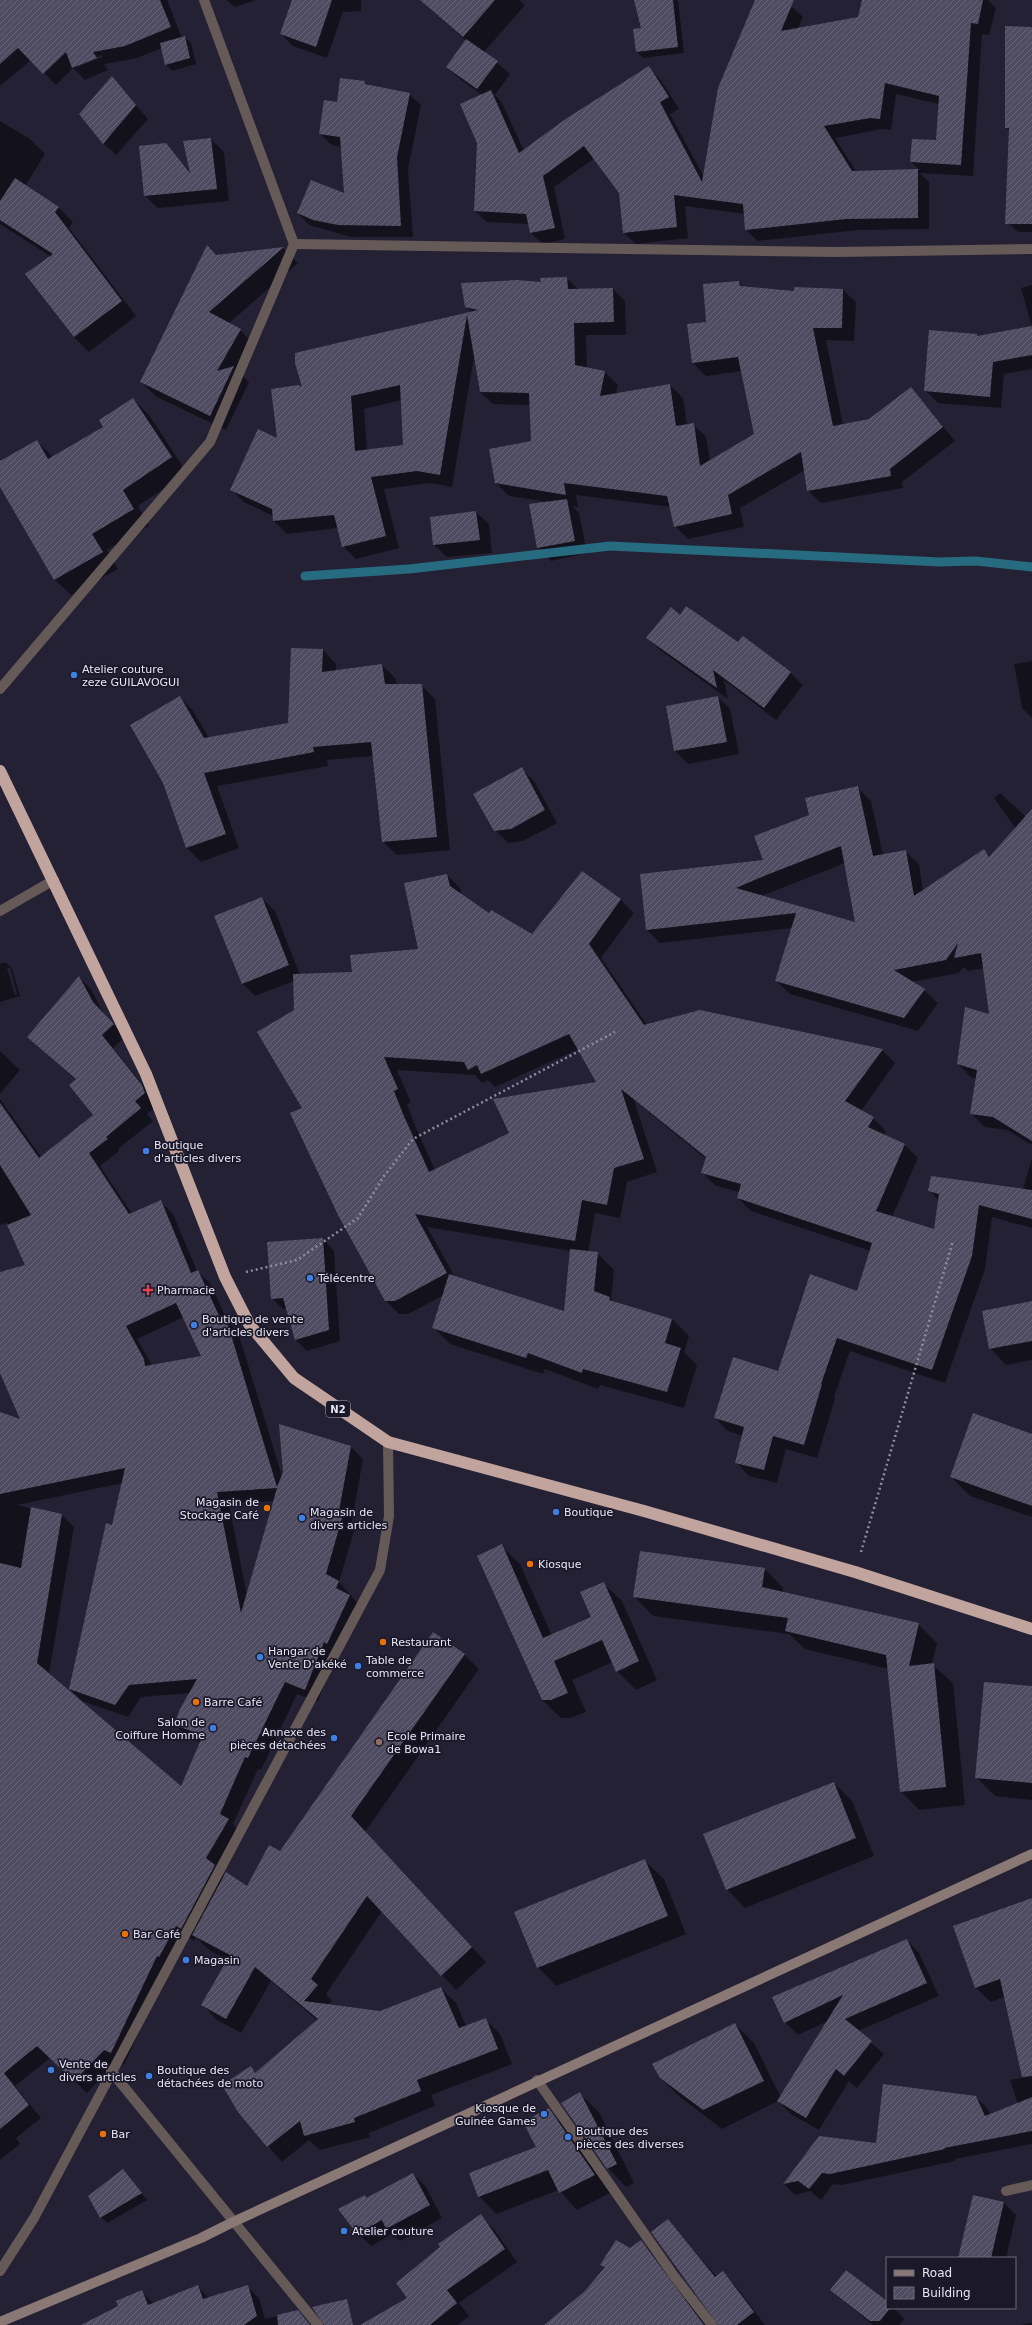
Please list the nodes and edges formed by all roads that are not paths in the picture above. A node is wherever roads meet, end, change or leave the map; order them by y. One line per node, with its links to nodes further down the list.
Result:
1 (204, 0): 2 (street)
2 (294, 244): 3 (street); 4 (street)
3 (1032, 249)
4 (0, 690)
5 (0, 771): 6 (highway, N2)
6 (54, 880): 7 (street); 8 (highway, N2)
7 (0, 911)
8 (388, 1442): 9 (highway, N2); 11 (street)
9 (1032, 1629)
10 (1032, 1854): 12 (main road)
11 (111, 2071): 15 (street); 16 (street)
12 (537, 2080): 15 (main road); 19 (street)
13 (1032, 2185): 14 (street)
14 (1006, 2191)
15 (233, 2222): 17 (main road); 18 (street)
16 (0, 2271)
17 (0, 2322)
18 (318, 2325)
19 (712, 2325)

